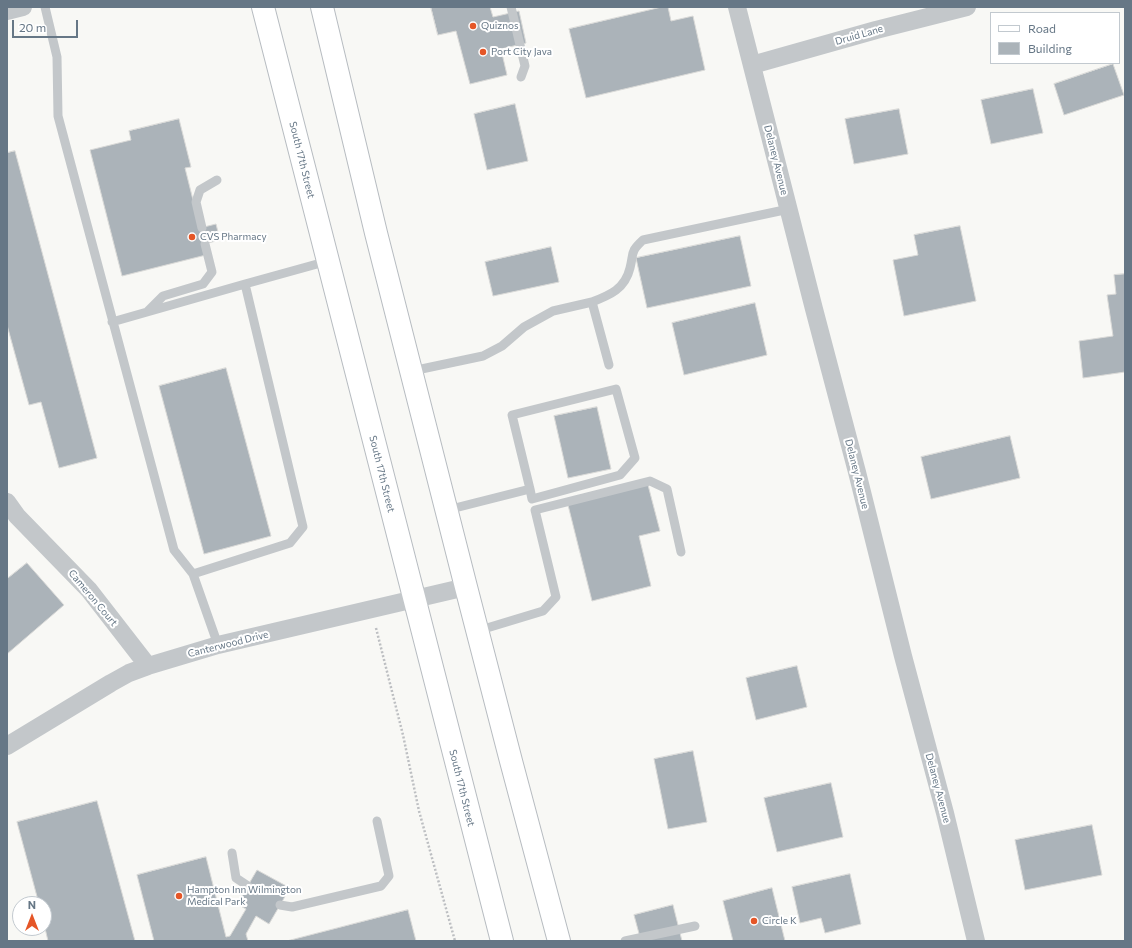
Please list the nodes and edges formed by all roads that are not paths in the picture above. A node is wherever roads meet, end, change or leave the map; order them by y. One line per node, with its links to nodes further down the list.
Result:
1 (23, 7): 8 (street)
2 (45, 7): 19 (lane)
3 (263, 7): 15 (main road, South 17th Street)
4 (322, 7): 21 (main road)
5 (511, 7): 10 (lane)
6 (737, 7): 9 (street, Delaney Avenue)
7 (967, 7): 9 (street, Druid Lane)
8 (7, 11)
9 (752, 65): 12 (street, Delaney Avenue)
10 (521, 77)
11 (217, 180): 13 (lane)
12 (789, 209): 17 (lane); 42 (street, Delaney Avenue)
13 (202, 228)
14 (205, 244): 18 (lane)
15 (328, 261): 16 (lane); 29 (main road, South 17th Street)
16 (245, 284): 18 (lane); 27 (lane)
17 (592, 302): 20 (lane); 21 (lane)
18 (146, 312): 19 (lane)
19 (112, 322): 27 (lane)
20 (609, 365)
21 (412, 371): 24 (main road)
22 (530, 489): 22 (lane); 24 (lane)
23 (7, 502): 25 (street, Cameron Court)
24 (447, 510): 28 (main road)
25 (12, 520): 32 (street, Cameron Court)
26 (681, 552): 30 (lane)
27 (193, 574): 31 (lane)
28 (466, 587): 29 (street, Canterwood Drive); 30 (main road)
29 (414, 599): 31 (street, Canterwood Drive); 39 (main road, South 17th Street)
30 (477, 631): 40 (main road)
31 (218, 645): 32 (street, Canterwood Drive)
32 (148, 666): 33 (street, Canterwood Drive)
33 (7, 746)
34 (377, 821): 37 (lane)
35 (232, 854): 36 (lane)
36 (248, 886)
37 (280, 905)
38 (695, 926): 41 (lane)
39 (502, 941)
40 (559, 941)
41 (625, 941)
42 (976, 941)

